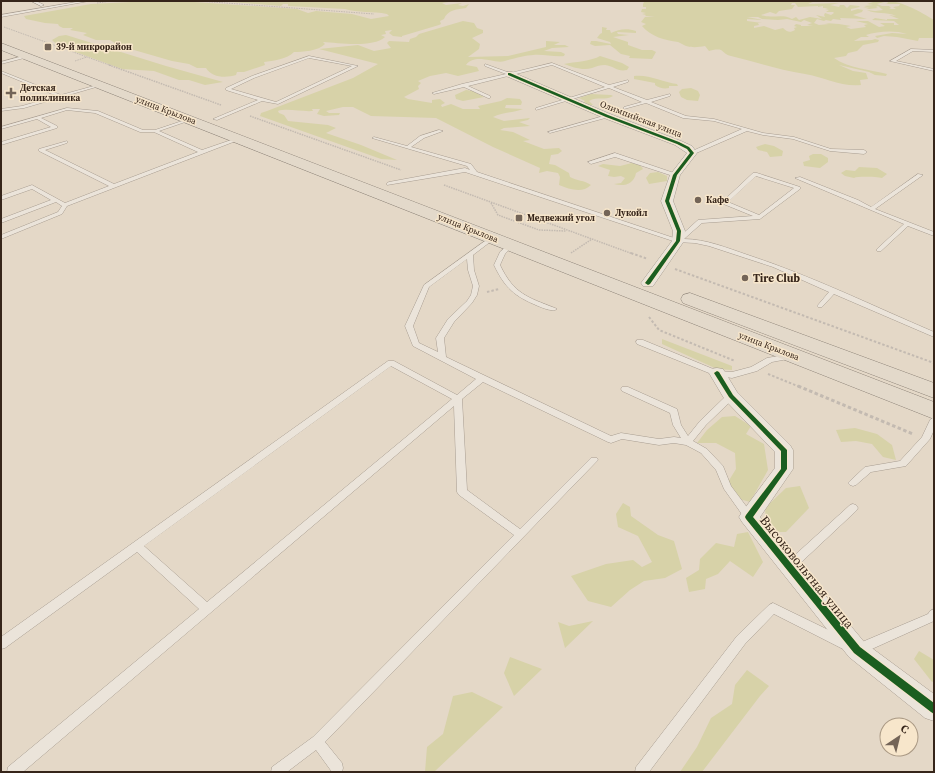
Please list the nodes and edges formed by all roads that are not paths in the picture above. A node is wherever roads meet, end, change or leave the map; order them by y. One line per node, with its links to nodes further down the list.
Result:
1 (35, 1): 4 (lane)
2 (63, 1): 4 (lane)
3 (87, 1): 5 (lane)
4 (42, 5): 5 (lane)
5 (1, 15)
6 (1, 38): 31 (main road, улица Крылова)
7 (1, 46): 9 (main road, улица Крылова)
8 (934, 51): 12 (lane)
9 (27, 56): 10 (lane); 16 (main road, улица Крылова)
10 (1, 63)
11 (486, 65): 14 (lane)
12 (934, 70)
13 (1, 72): 21 (lane)
14 (509, 74): 17 (lane, Олимпийская улица); 18 (lane, Олимпийская улица); 23 (street, Олимпийская улица)
15 (627, 81): 18 (lane)
16 (101, 85): 21 (lane); 32 (main road, улица Крылова)
17 (462, 85): 19 (lane, Олимпийская улица); 22 (lane)
18 (609, 87): 23 (lane); 25 (lane, Олимпийская улица)
19 (434, 92)
20 (668, 95): 25 (lane)
21 (61, 96): 28 (lane)
22 (488, 97)
23 (567, 99): 27 (lane); 29 (street, Олимпийская улица)
24 (262, 100): 24 (lane); 31 (lane)
25 (646, 102): 26 (lane); 34 (lane, Олимпийская улица)
26 (626, 108)
27 (538, 109)
28 (1, 110)
29 (607, 116): 37 (lane); 45 (street, Олимпийская улица)
30 (36, 117): 33 (lane); 36 (lane); 41 (lane)
31 (215, 119): 32 (main road); 51 (main road, улица Крылова)
32 (195, 122): 36 (lane); 39 (main road, улица Крылова)
33 (1, 128)
34 (747, 129): 44 (lane, Олимпийская улица); 45 (lane)
35 (441, 131): 42 (lane)
36 (155, 132): 43 (lane)
37 (550, 132)
38 (374, 138): 42 (lane)
39 (239, 139): 43 (lane); 62 (main road, улица Крылова)
40 (65, 142): 52 (lane)
41 (1, 144)
42 (408, 147): 47 (lane)
43 (202, 152): 52 (lane)
44 (864, 152)
45 (692, 153): 48 (street)
46 (591, 162): 48 (lane)
47 (476, 174): 51 (lane); 63 (lane)
48 (675, 175): 63 (street)
49 (920, 175): 56 (lane)
50 (798, 178): 56 (lane)
51 (389, 184): 67 (main road, улица Крылова)
52 (113, 186): 55 (lane)
53 (1, 198): 54 (lane)
54 (56, 200): 55 (lane); 58 (lane)
55 (65, 205): 61 (lane)
56 (871, 209): 59 (lane)
57 (760, 217): 57 (lane); 63 (lane)
58 (1, 221)
59 (907, 224): 60 (lane); 65 (lane)
60 (934, 234)
61 (1, 237)
62 (492, 238): 64 (main road, улица Крылова); 66 (lane)
63 (678, 241): 68 (street); 69 (lane)
64 (510, 245): 67 (main road, улица Крылова); 71 (lane)
65 (879, 250)
66 (470, 254): 75 (lane); 75 (lane)
67 (564, 258): 68 (main road, улица Крылова); 74 (main road, улица Крылова)
68 (648, 282): 79 (main road, улица Крылова)
69 (833, 292): 70 (lane); 72 (lane)
70 (820, 306)
71 (553, 309)
72 (934, 335)
73 (640, 342): 76 (lane)
74 (793, 355): 76 (lane); 82 (main road, улица Крылова)
75 (442, 358): 77 (lane)
76 (717, 373): 80 (street, Высоковольтная улица)
77 (482, 378): 81 (lane); 84 (lane)
78 (625, 389): 84 (lane)
79 (934, 391)
80 (731, 396): 84 (lane); 88 (street, Высоковольтная улица)
81 (458, 399): 89 (lane); 90 (lane); 92 (lane)
82 (934, 411)
83 (934, 420): 86 (lane)
84 (688, 442): 88 (lane)
85 (594, 460): 89 (lane)
86 (853, 483)
87 (854, 508): 91 (lane)
88 (749, 517): 91 (street, Высоковольтная улица)
89 (520, 534): 97 (lane)
90 (137, 546): 92 (lane); 94 (lane)
91 (789, 568): 95 (street, Высоковольтная улица)
92 (207, 609): 99 (lane)
93 (934, 614): 95 (lane)
94 (1, 644)
95 (857, 650): 96 (street, Высоковольтная улица); 101 (lane)
96 (934, 709)
97 (317, 741): 98 (lane); 100 (lane)
98 (337, 768)
99 (13, 772)
100 (277, 772)
101 (641, 772)

